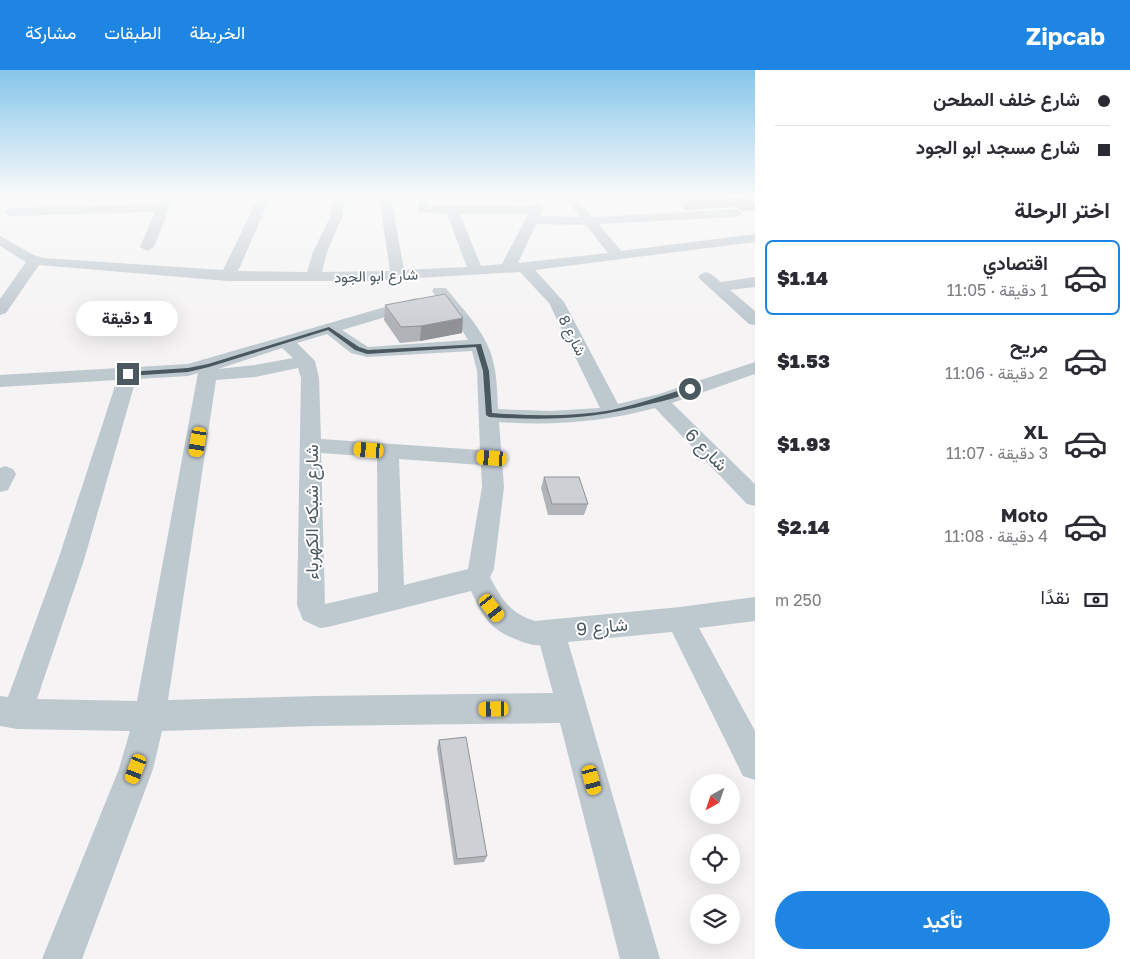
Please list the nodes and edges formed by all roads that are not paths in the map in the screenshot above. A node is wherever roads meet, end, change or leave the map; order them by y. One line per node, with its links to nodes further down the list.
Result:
1 (151, 237): 10 (street)
2 (246, 237): 19 (street)
3 (327, 237): 20 (street)
4 (391, 237): 18 (street)
5 (463, 237): 16 (street)
6 (526, 237): 15 (street)
7 (603, 237): 11 (street)
8 (755, 238): 11 (street, شارع ابو الجود)
9 (0, 240): 13 (street, شارع ابو الجود)
10 (147, 247)
11 (617, 255): 15 (street, شارع ابو الجود)
12 (204, 259): 17 (street)
13 (35, 260): 14 (street, شارع ابو الجود); 24 (street)
14 (96, 267): 17 (street, شارع ابو الجود); 23 (street)
15 (515, 267): 16 (street, شارع ابو الجود); 35 (street, شارع 8)
16 (476, 271): 21 (street, شارع ابو الجود)
17 (196, 275): 19 (street, شارع ابو الجود)
18 (398, 275): 20 (street, شارع ابو الجود); 21 (street, شارع ابو الجود)
19 (228, 276): 20 (street, شارع ابو الجود)
20 (313, 277)
21 (438, 282): 26 (street); 28 (street)
22 (755, 282): 25 (street)
23 (85, 283)
24 (0, 310)
25 (755, 320)
26 (329, 328): 27 (street); 28 (street)
27 (285, 341): 29 (street); 31 (street)
28 (479, 345): 36 (street)
29 (306, 361): 31 (street); 37 (street, شارع شبكه الكهرباء)
30 (755, 368): 34 (street)
31 (208, 370): 32 (street); 48 (street)
32 (128, 374): 33 (street); 47 (street)
33 (0, 381)
34 (658, 400): 35 (street); 40 (street, شارع 6)
35 (612, 412): 36 (street)
36 (489, 415): 39 (street)
37 (311, 446): 38 (street); 42 (street, شارع شبكه الكهرباء)
38 (388, 451): 39 (street); 42 (street)
39 (492, 458): 41 (street)
40 (755, 498)
41 (477, 577): 42 (street); 45 (street, شارع 9)
42 (391, 601)
43 (755, 609): 44 (street, شارع 9)
44 (680, 619): 45 (street, شارع 9); 49 (street)
45 (551, 631): 46 (street)
46 (572, 708): 48 (street); 51 (street)
47 (9, 713): 48 (street)
48 (150, 716): 50 (street)
49 (755, 764)
50 (62, 959)
51 (640, 959)

